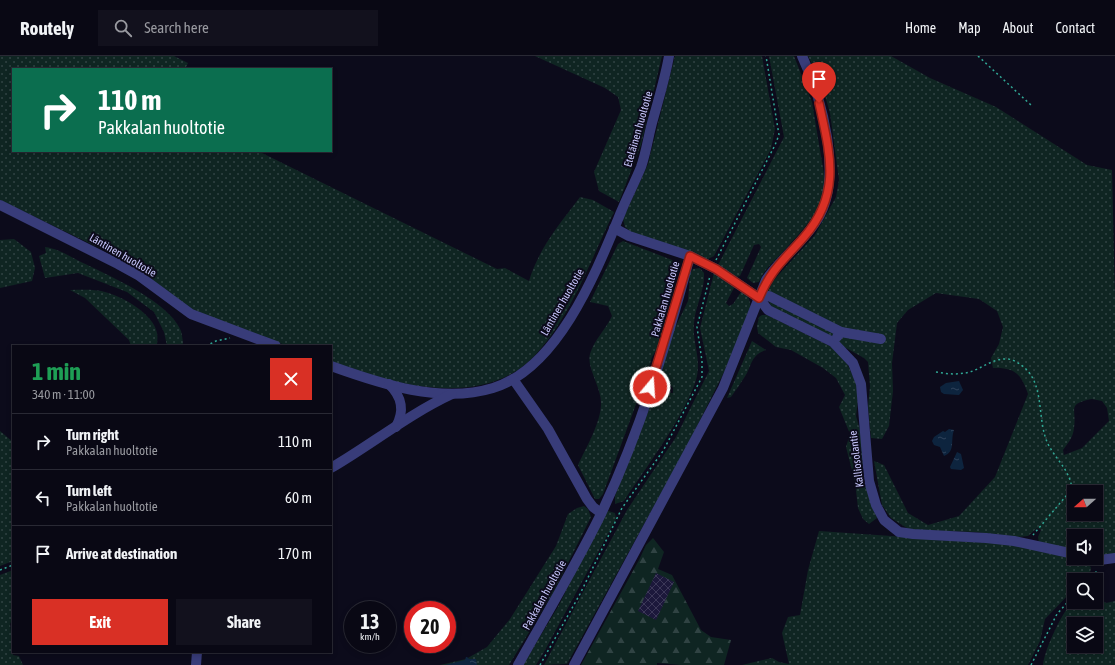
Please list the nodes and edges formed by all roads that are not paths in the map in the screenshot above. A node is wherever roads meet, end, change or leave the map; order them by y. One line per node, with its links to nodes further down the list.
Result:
1 (669, 56): 4 (lane, Eteläinen huoltotie)
2 (802, 56): 6 (lane)
3 (0, 205): 10 (lane, Läntinen huoltotie)
4 (614, 228): 5 (lane); 12 (lane, Läntinen huoltotie)
5 (690, 256): 6 (lane, Pakkalan huoltotie); 17 (lane, Pakkalan huoltotie)
6 (759, 298): 7 (lane); 9 (lane, Kalliosolantie); 24 (lane)
7 (841, 332): 8 (lane); 9 (lane)
8 (881, 339)
9 (833, 342): 18 (lane, Kalliosolantie)
10 (273, 345)
11 (332, 366): 13 (lane, Läntinen huoltotie)
12 (513, 379): 14 (lane, Läntinen huoltotie); 17 (lane)
13 (389, 384): 14 (lane, Läntinen huoltotie); 15 (lane)
14 (454, 393): 15 (lane)
15 (396, 427): 16 (lane)
16 (332, 467)
17 (601, 513): 23 (lane, Pakkalan huoltotie)
18 (1067, 553)
19 (1115, 558): 20 (lane)
20 (1103, 559)
21 (197, 653): 22 (lane)
22 (196, 665)
23 (518, 665)
24 (574, 665)

